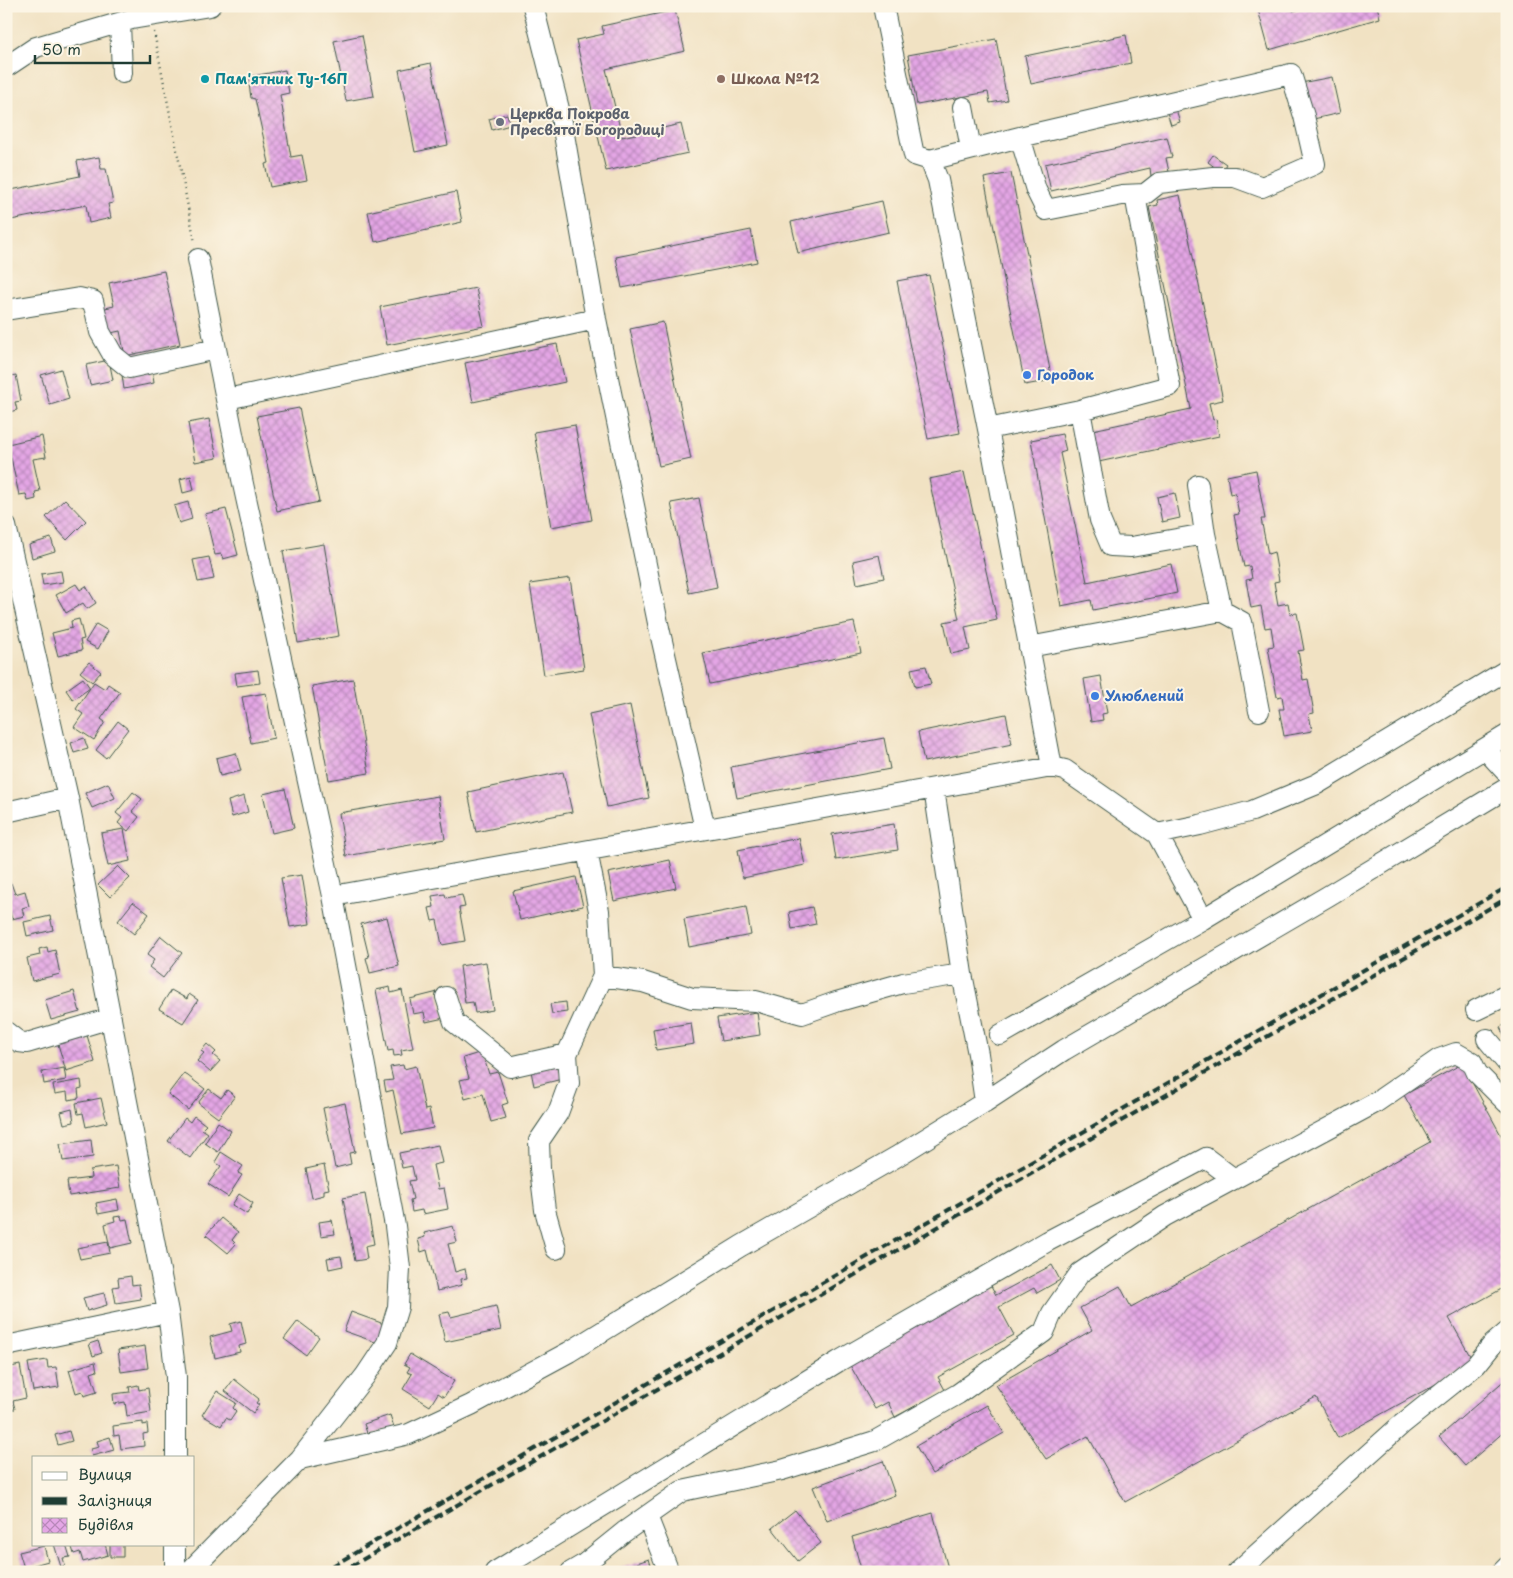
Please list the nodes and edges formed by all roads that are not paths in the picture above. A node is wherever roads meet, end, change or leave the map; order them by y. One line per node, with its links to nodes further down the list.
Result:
1 (210, 6): 4 (street)
2 (533, 6): 15 (street)
3 (883, 6): 11 (street)
4 (150, 11): 5 (street)
5 (120, 23): 6 (street); 7 (street)
6 (6, 67)
7 (122, 73)
8 (963, 107): 10 (street)
9 (1020, 137): 10 (street); 12 (street); 12 (street)
10 (971, 149): 11 (street)
11 (930, 160): 19 (street)
12 (1135, 195): 18 (street)
13 (198, 259): 16 (street)
14 (6, 310): 16 (street)
15 (596, 319): 17 (street); 35 (street)
16 (216, 349): 17 (street)
17 (227, 399): 38 (street)
18 (1080, 410): 19 (street); 22 (street)
19 (988, 429): 24 (street)
20 (1198, 485): 22 (street)
21 (6, 526): 33 (street)
22 (1205, 534): 23 (street)
23 (1222, 611): 24 (street); 26 (street)
24 (1029, 648): 29 (street)
25 (1507, 670): 36 (street)
26 (1259, 711)
27 (1507, 735): 28 (street)
28 (1485, 749): 30 (street); 39 (street)
29 (1052, 767): 32 (street); 36 (street)
30 (1507, 773)
31 (1507, 788): 51 (street)
32 (934, 789): 35 (street); 40 (street)
33 (68, 798): 34 (street); 45 (street)
34 (6, 812)
35 (705, 830): 37 (street)
36 (1157, 834): 39 (street)
37 (587, 851): 38 (street); 41 (street)
38 (333, 896): 59 (street)
39 (1203, 919): 47 (street)
40 (962, 974): 41 (street); 51 (street)
41 (603, 976): 49 (street)
42 (1507, 995): 44 (street)
43 (446, 998): 49 (street)
44 (1476, 1010)
45 (111, 1018): 46 (street); 55 (street)
46 (6, 1032)
47 (1000, 1035)
48 (1487, 1039): 50 (street)
49 (567, 1054): 54 (street)
50 (1507, 1062)
51 (985, 1102): 59 (street)
52 (1507, 1103): 53 (street)
53 (1234, 1179): 60 (street); 65 (street)
54 (556, 1250)
55 (168, 1312): 57 (street); 58 (street)
56 (1507, 1332): 68 (street)
57 (6, 1346)
58 (176, 1456)
59 (300, 1459): 64 (street)
60 (647, 1516): 66 (street); 67 (street)
61 (175, 1546): 63 (street)
62 (1507, 1567): 69 (street)
63 (175, 1572)
64 (188, 1572)
65 (495, 1572)
66 (571, 1572)
67 (669, 1572)
68 (1237, 1572)
69 (1502, 1572)

